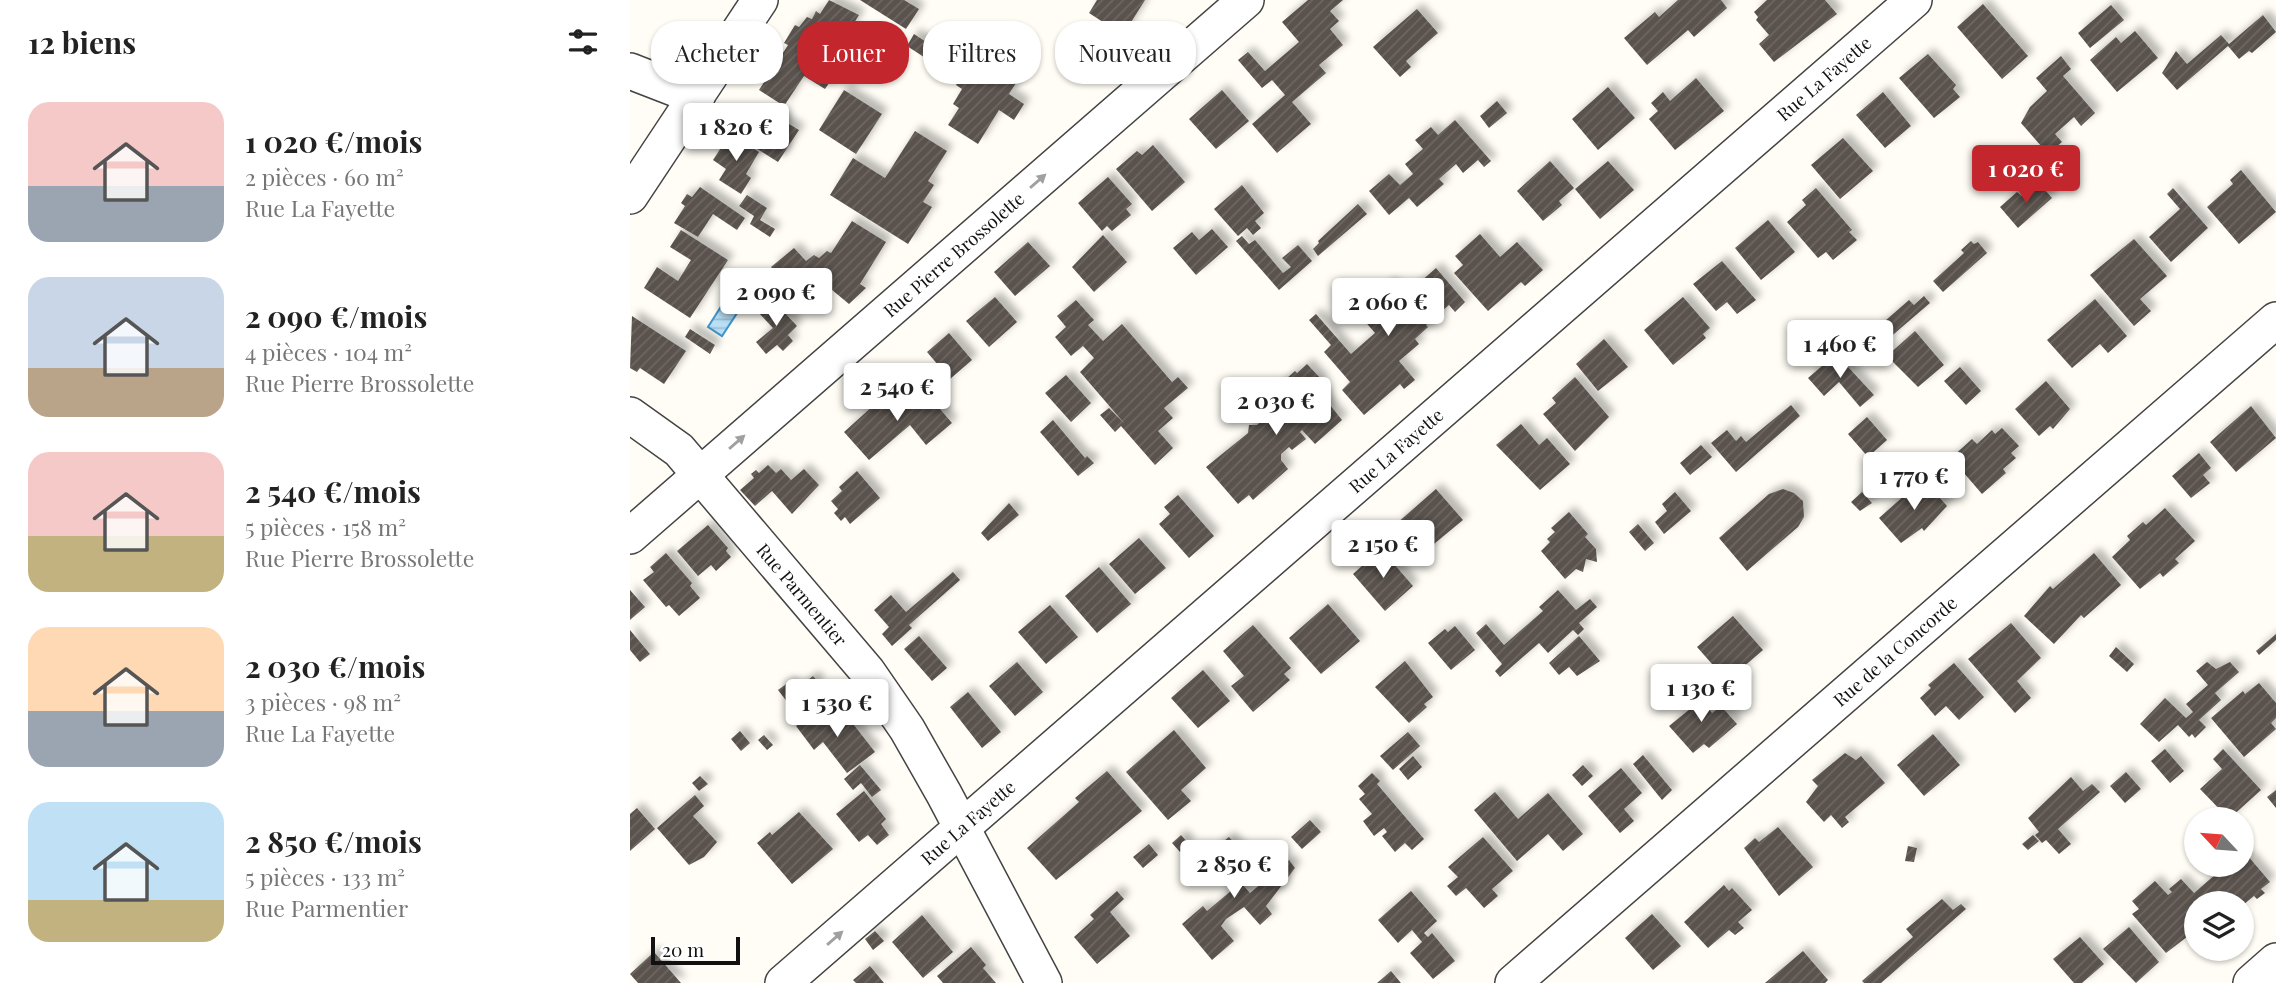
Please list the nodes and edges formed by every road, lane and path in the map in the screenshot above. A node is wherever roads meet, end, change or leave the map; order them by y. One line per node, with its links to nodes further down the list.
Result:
1 (760, 0): 5 (street)
2 (1246, 0): 9 (street, Rue Pierre Brossolette, one-way to 2)
3 (1914, 0): 11 (street, Rue La Fayette)
4 (630, 71): 5 (street)
5 (698, 97): 6 (street)
6 (630, 196)
7 (2276, 320): 15 (street, Rue de la Concorde)
8 (630, 415): 9 (street, Rue Parmentier)
9 (699, 475): 10 (street, Rue Pierre Brossolette); 11 (street, Rue Parmentier)
10 (630, 536)
11 (961, 827): 13 (street, Rue La Fayette, one-way to 11); 14 (street, Rue Parmentier)
12 (2276, 961): 16 (street)
13 (783, 983)
14 (1044, 983)
15 (1513, 983)
16 (2251, 983)

